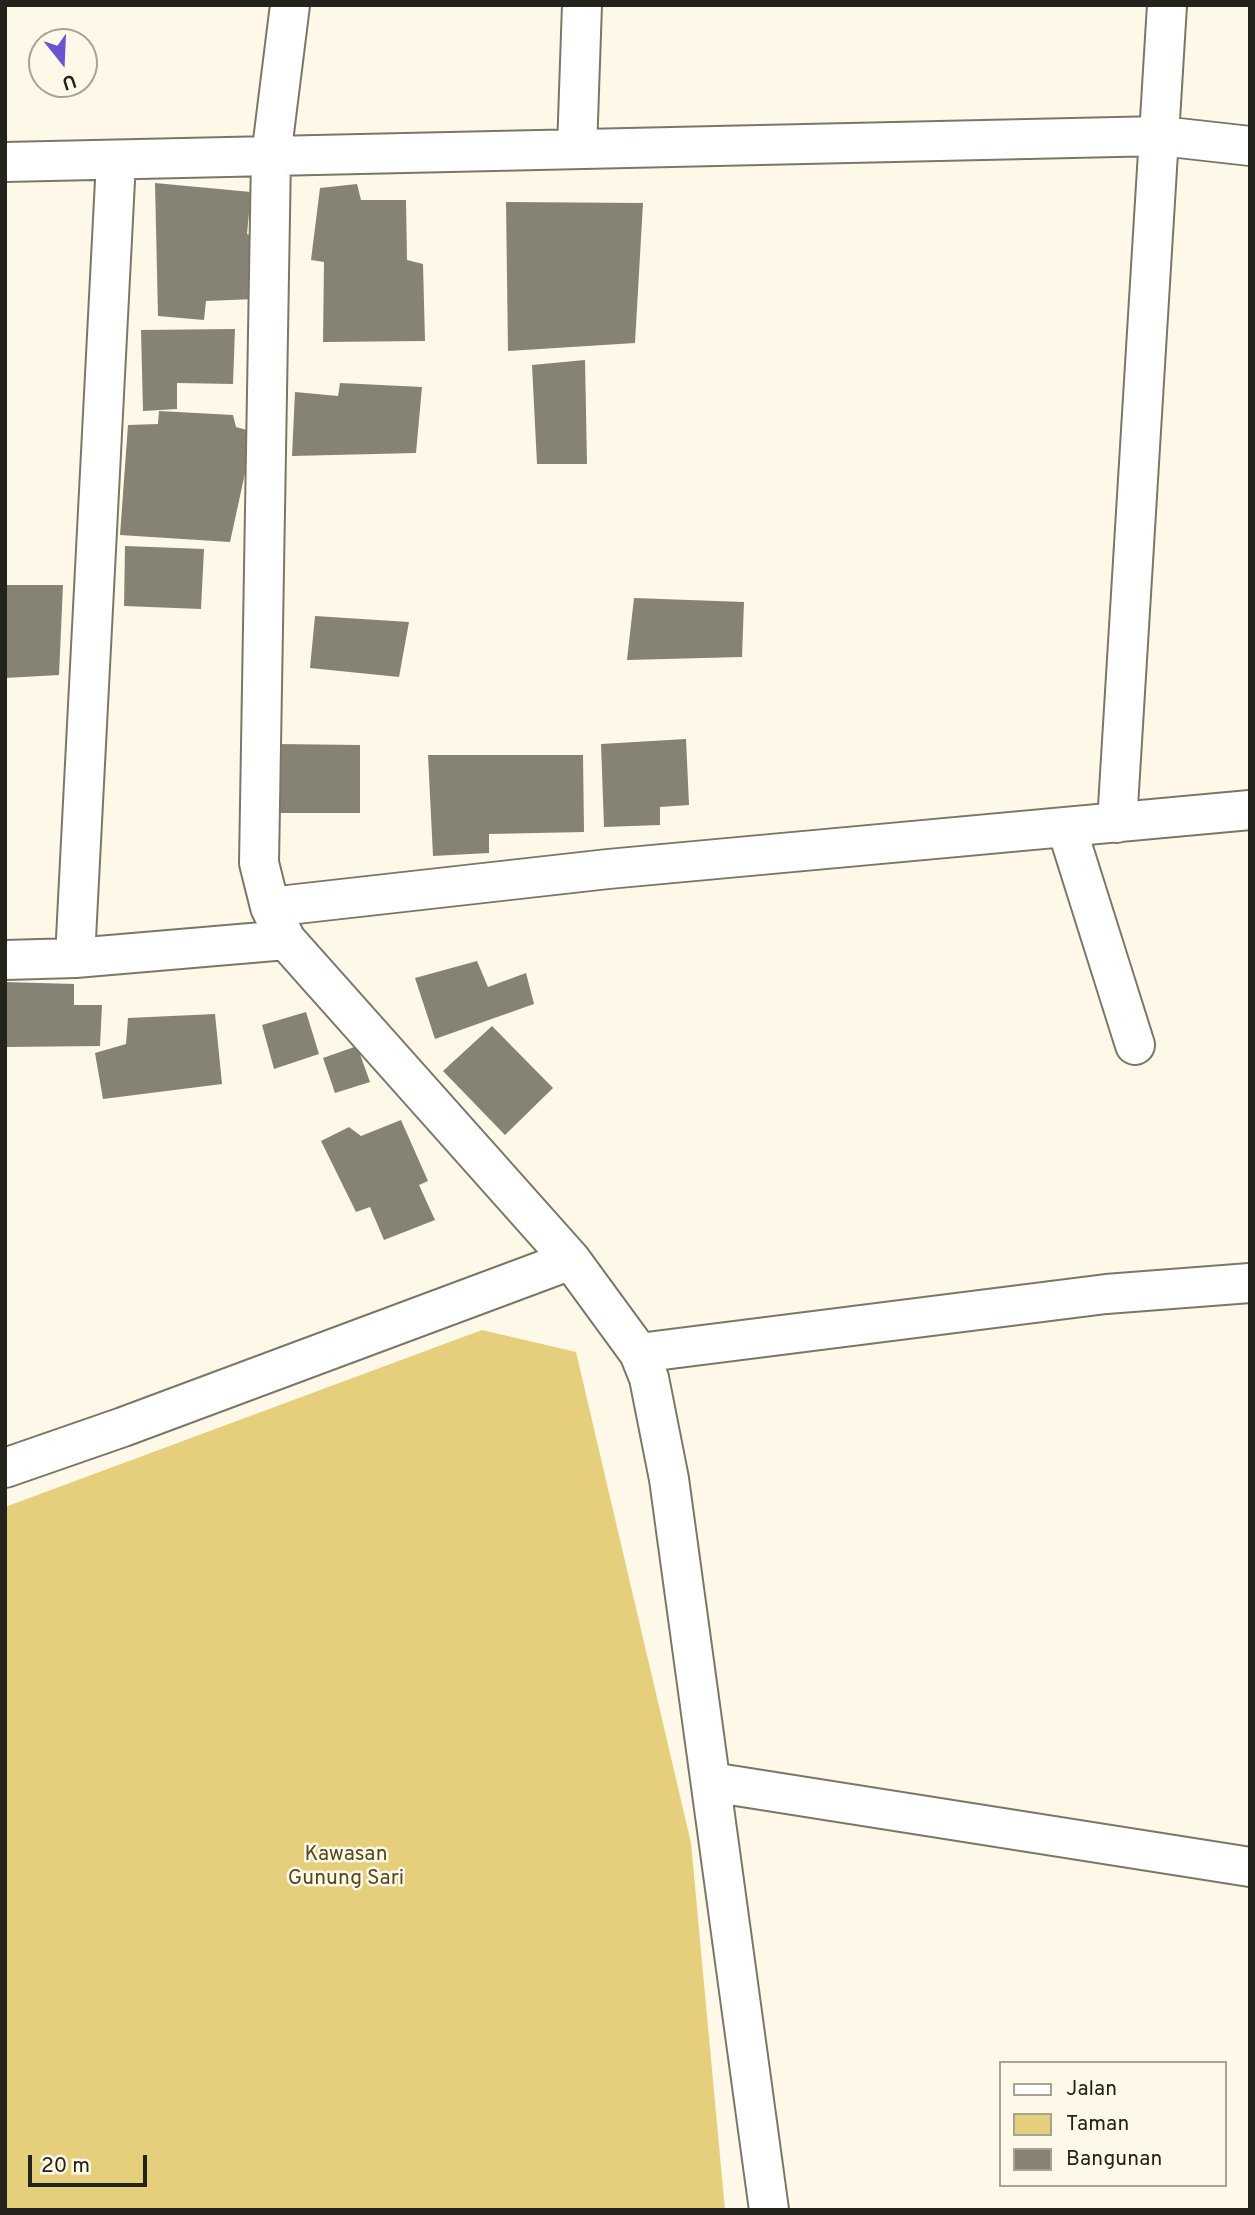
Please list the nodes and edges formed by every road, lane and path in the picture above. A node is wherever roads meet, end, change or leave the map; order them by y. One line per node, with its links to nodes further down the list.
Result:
1 (290, 5): 7 (street)
2 (582, 5): 6 (street)
3 (1167, 5): 4 (street)
4 (1161, 136): 5 (street); 6 (street); 11 (street)
5 (1250, 146)
6 (577, 149): 7 (street)
7 (271, 158): 8 (street); 13 (street)
8 (116, 160): 9 (street); 14 (street)
9 (5, 162)
10 (1250, 810): 11 (street)
11 (1117, 823): 12 (street)
12 (1067, 829): 13 (street); 16 (street)
13 (278, 924): 14 (street); 17 (street)
14 (75, 958): 15 (street)
15 (5, 960)
16 (1135, 1045)
17 (571, 1260): 19 (street); 20 (street)
18 (1250, 1283): 19 (street)
19 (639, 1353): 21 (street)
20 (5, 1468)
21 (711, 1782): 22 (street); 23 (street)
22 (1250, 1867)
23 (769, 2210)

